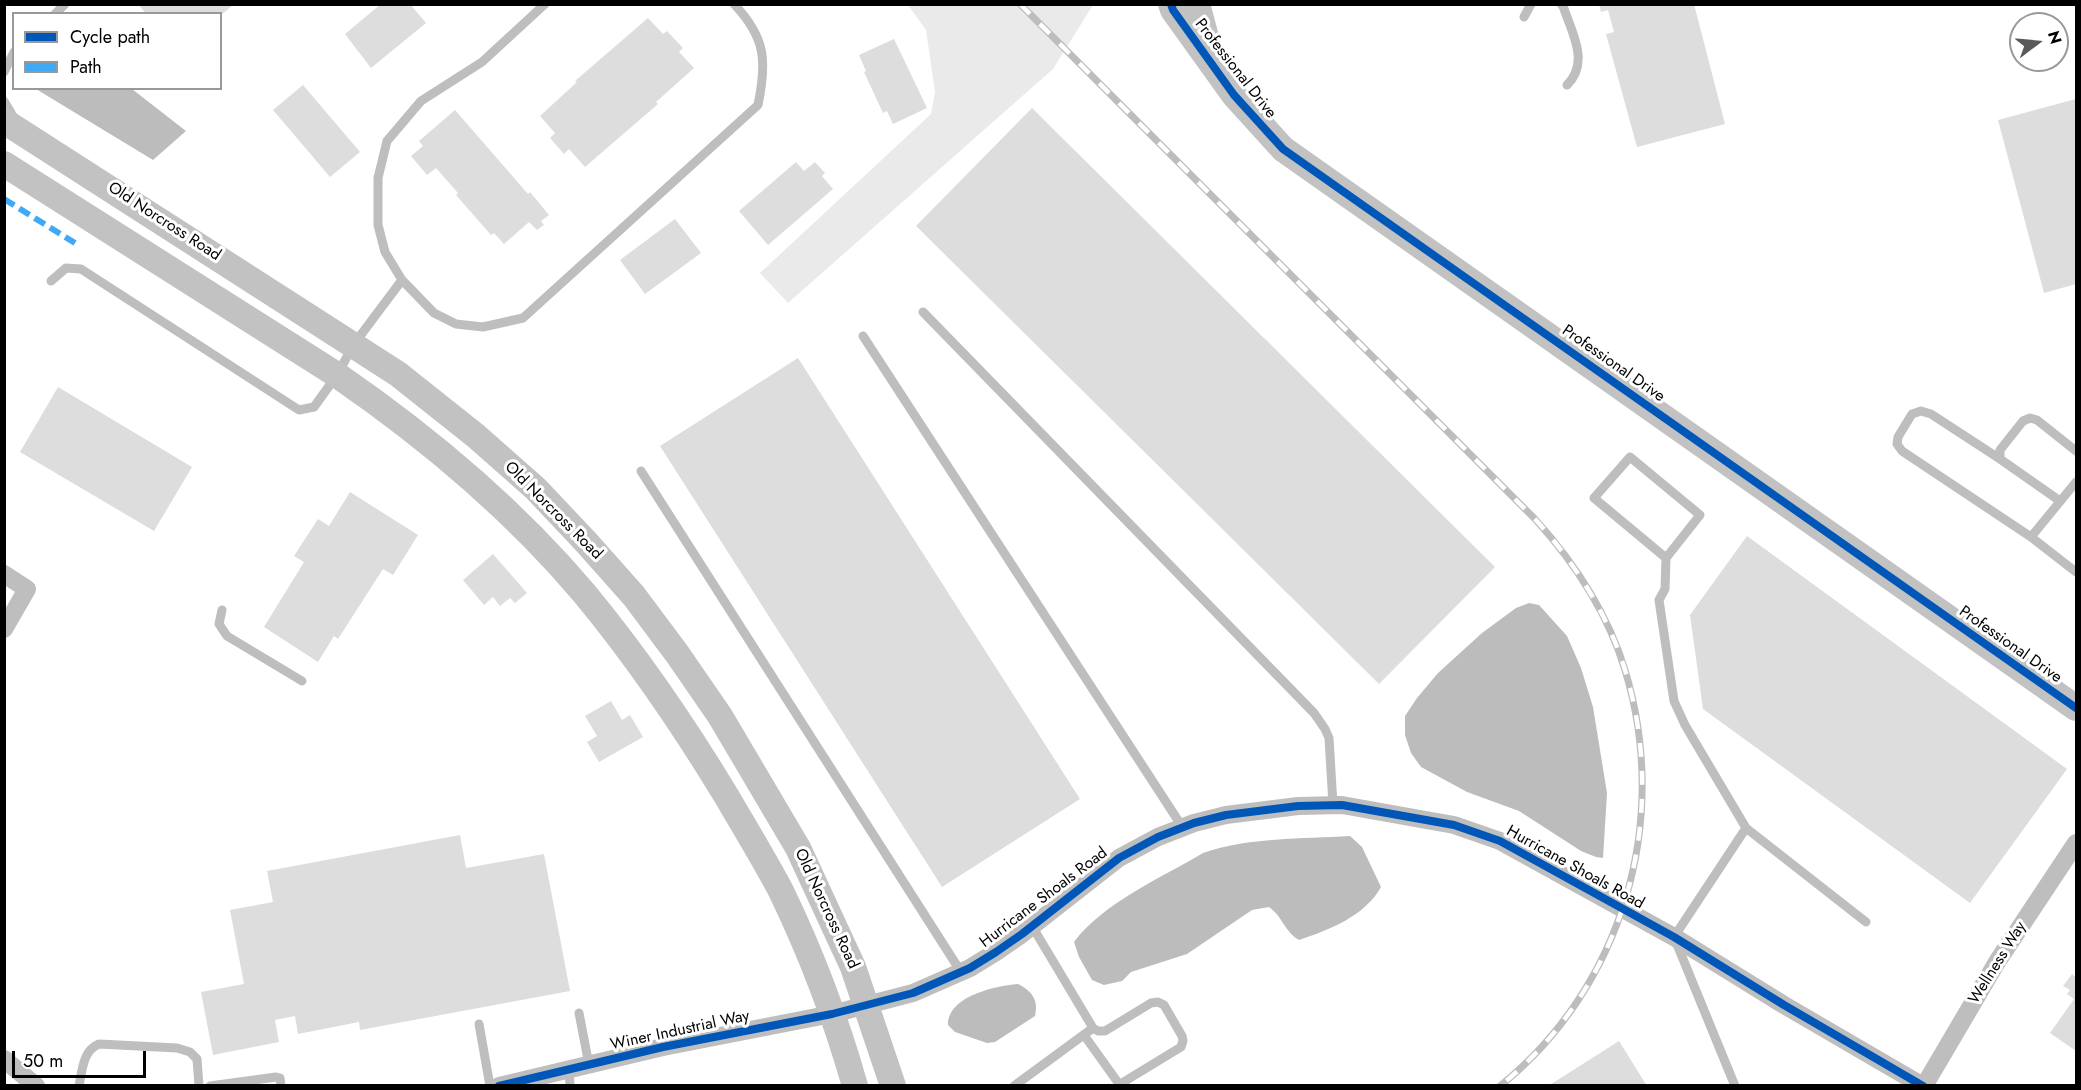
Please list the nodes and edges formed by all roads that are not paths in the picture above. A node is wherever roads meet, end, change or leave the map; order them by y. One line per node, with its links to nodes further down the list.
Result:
1 (545, 4): 16 (lane)
2 (734, 4): 16 (lane)
3 (1172, 4): 9 (main road, Professional Drive)
4 (1197, 4): 9 (main road)
5 (1531, 4): 7 (lane)
6 (1561, 4): 11 (lane)
7 (1524, 17)
8 (12, 55): 10 (lane)
9 (1215, 67): 34 (main road, Professional Drive)
10 (4, 72)
11 (1567, 85)
12 (4, 101): 14 (lane)
13 (4, 122): 14 (main road, Old Norcross Road)
14 (34, 140): 20 (main road, Old Norcross Road)
15 (4, 164): 21 (main road, Old Norcross Road)
16 (402, 280): 20 (lane)
17 (51, 281): 21 (lane)
18 (923, 312): 35 (lane)
19 (862, 336): 36 (lane)
20 (354, 344): 21 (lane); 43 (main road, Old Norcross Road)
21 (337, 375): 45 (main road, Old Norcross Road)
22 (2076, 451): 23 (lane)
23 (2000, 459): 26 (lane); 27 (lane)
24 (641, 471): 42 (lane)
25 (2076, 482): 26 (lane)
26 (2060, 501): 27 (lane)
27 (2031, 537): 29 (lane)
28 (1666, 558): 28 (lane); 37 (lane)
29 (2076, 572)
30 (4, 574): 32 (street)
31 (222, 610): 33 (lane)
32 (4, 629)
33 (302, 681)
34 (2076, 708)
35 (1333, 806): 36 (street, Hurricane Shoals Road); 41 (street, Hurricane Shoals Road)
36 (1183, 828): 40 (street, Hurricane Shoals Road)
37 (1746, 828): 39 (lane); 41 (lane)
38 (2076, 843): 65 (street, Wellness Way)
39 (1866, 922)
40 (1032, 926): 42 (street, Hurricane Shoals Road); 47 (lane)
41 (1674, 937): 64 (lane); 65 (street, Hurricane Shoals Road)
42 (960, 972): 43 (street, Hurricane Shoals Road)
43 (867, 1006): 45 (street, Winer Industrial Way); 62 (main road, Old Norcross Road)
44 (579, 1013): 50 (lane)
45 (832, 1014): 50 (street, Winer Industrial Way); 61 (main road, Old Norcross Road)
46 (479, 1024): 59 (lane)
47 (1093, 1028): 48 (lane); 53 (lane)
48 (1084, 1035): 53 (lane); 63 (lane)
49 (7, 1065): 54 (street)
50 (589, 1065): 51 (street, Winer Industrial Way)
51 (570, 1077): 52 (street, Winer Industrial Way)
52 (524, 1083): 60 (street, Winer Industrial Way)
53 (1118, 1085)
54 (36, 1086)
55 (79, 1086): 56 (lane)
56 (199, 1086)
57 (210, 1086): 58 (lane)
58 (281, 1086)
59 (490, 1086)
60 (499, 1086)
61 (855, 1086)
62 (893, 1086)
63 (1014, 1086)
64 (1736, 1086)
65 (1923, 1086)

